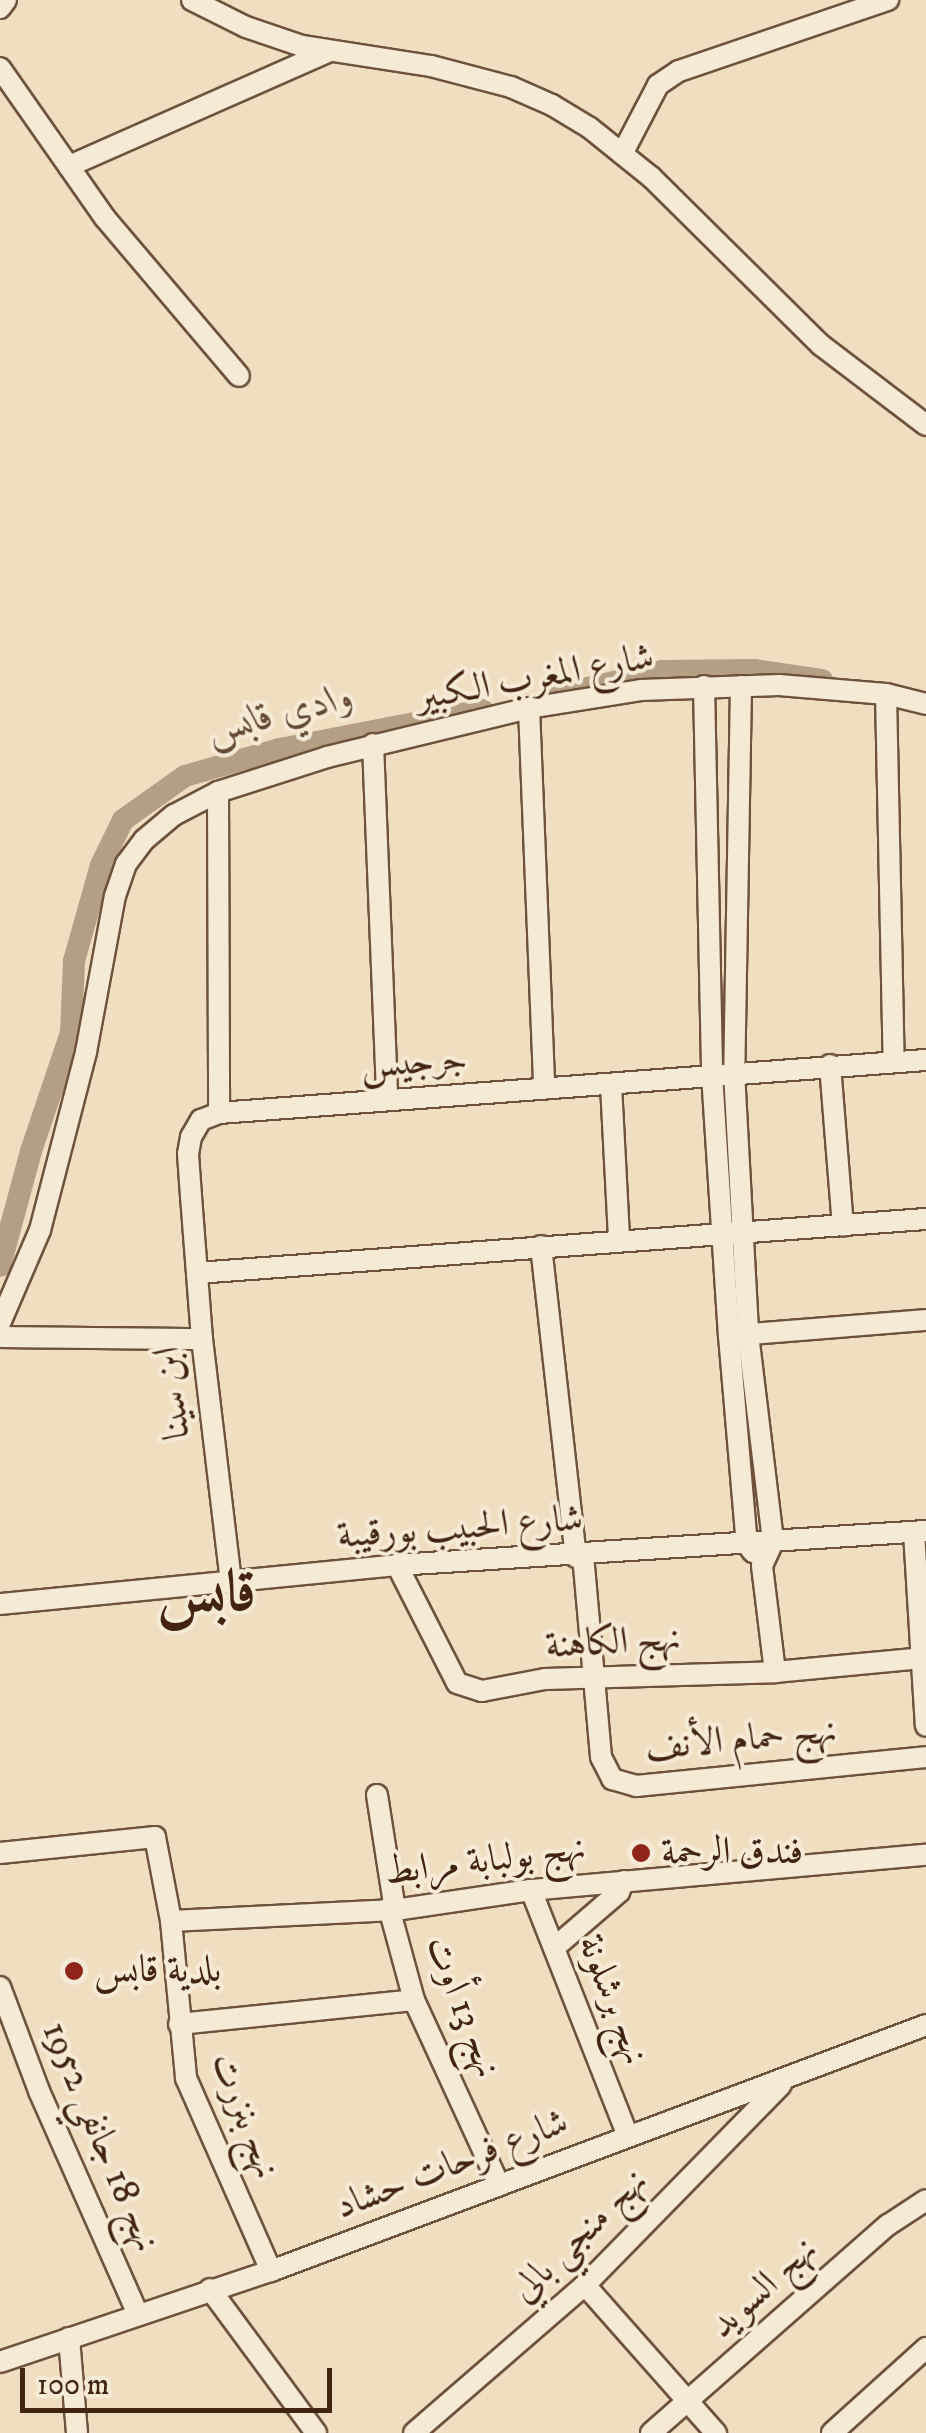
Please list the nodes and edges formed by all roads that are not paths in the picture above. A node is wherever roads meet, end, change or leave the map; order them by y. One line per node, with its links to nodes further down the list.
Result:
1 (6, 0): 4 (street)
2 (192, 0): 5 (street)
3 (888, 0): 7 (street)
4 (0, 8)
5 (330, 51): 7 (street); 8 (street)
6 (0, 68): 8 (street)
7 (622, 154): 10 (street)
8 (69, 166): 9 (street)
9 (240, 376)
10 (926, 425)
11 (704, 686): 12 (street, شارع المغرب الكبير); 15 (street, شارع المغرب الكبير); 22 (street)
12 (741, 686): 13 (street, شارع المغرب الكبير); 21 (street)
13 (886, 694): 14 (street, شارع المغرب الكبير); 19 (street)
14 (926, 704)
15 (529, 708): 16 (street, شارع المغرب الكبير); 24 (street)
16 (373, 744): 17 (street, شارع المغرب الكبير); 25 (street)
17 (218, 792): 26 (street); 34 (street, شارع المغرب الكبير)
18 (926, 1060): 19 (street, جرجيس)
19 (894, 1061): 20 (street, جرجيس)
20 (830, 1064): 21 (street, جرجيس); 28 (street)
21 (734, 1072): 22 (street, جرجيس); 29 (street)
22 (712, 1074): 23 (street, جرجيس); 29 (street)
23 (610, 1085): 24 (street, جرجيس); 30 (street)
24 (544, 1089): 25 (street, جرجيس)
25 (387, 1100): 26 (street, جرجيس)
26 (219, 1113): 32 (street, ابن سينا)
27 (926, 1219): 28 (street)
28 (843, 1226): 29 (street)
29 (731, 1232): 30 (street); 35 (street)
30 (619, 1240): 31 (street)
31 (541, 1246): 32 (street); 41 (street, نهج حمام الأنف)
32 (197, 1273): 37 (street, ابن سينا)
33 (926, 1320): 35 (street)
34 (0, 1322)
35 (738, 1335): 39 (street); 40 (street)
36 (0, 1337): 37 (street)
37 (202, 1339): 44 (street, ابن سينا)
38 (920, 1532): 39 (street, شارع الحبيب بورقيبة); 46 (street)
39 (772, 1542): 40 (street, شارع الحبيب بورقيبة); 43 (street)
40 (746, 1544): 41 (street, شارع الحبيب بورقيبة); 43 (street)
41 (579, 1556): 42 (street, شارع الحبيب بورقيبة); 48 (street, نهج حمام الأنف)
42 (397, 1565): 44 (street, شارع الحبيب بورقيبة); 48 (street, نهج الكاهنة)
43 (762, 1566): 47 (street)
44 (231, 1582): 45 (street, شارع الحبيب بورقيبة)
45 (0, 1604)
46 (924, 1658): 47 (street, نهج الكاهنة); 49 (street)
47 (774, 1672): 48 (street, نهج الكاهنة)
48 (594, 1675): 50 (street, نهج حمام الأنف)
49 (926, 1726)
50 (926, 1758)
51 (377, 1795): 56 (street, نهج 13 أوت)
52 (0, 1853): 57 (street, نهج بنزرت)
53 (926, 1854): 54 (street, نهج بولبابة مرابط)
54 (624, 1881): 55 (street, نهج بولبابة مرابط); 58 (street)
55 (531, 1890): 56 (street, نهج بولبابة مرابط); 58 (street, نهج برشلونة)
56 (392, 1909): 57 (street, نهج بولبابة مرابط); 60 (street, نهج 13 أوت)
57 (171, 1921): 61 (street, نهج بنزرت)
58 (554, 1948): 64 (street, نهج برشلونة)
59 (0, 1987): 70 (street, نهج 18 جانفي 1952)
60 (414, 2000): 61 (street); 65 (street, نهج 13 أوت)
61 (179, 2024): 67 (street, نهج بنزرت)
62 (926, 2025): 63 (street, شارع فرحات حشاد)
63 (786, 2080): 64 (street, شارع فرحات حشاد); 68 (street, نهج منجي بالي)
64 (628, 2136): 65 (street, شارع فرحات حشاد)
65 (499, 2185): 67 (street, شارع فرحات حشاد)
66 (926, 2200): 74 (street, نهج السويد)
67 (271, 2271): 69 (street, شارع فرحات حشاد)
68 (585, 2285): 74 (street); 77 (street, نهج منجي بالي)
69 (210, 2289): 70 (street, شارع فرحات حشاد); 76 (street)
70 (138, 2314): 71 (street, شارع فرحات حشاد)
71 (69, 2338): 73 (street, شارع فرحات حشاد); 75 (street)
72 (926, 2348): 80 (street)
73 (0, 2362)
74 (688, 2402): 78 (street, نهج السويد); 79 (street)
75 (77, 2433)
76 (316, 2433)
77 (414, 2433)
78 (652, 2433)
79 (716, 2433)
80 (832, 2433)

